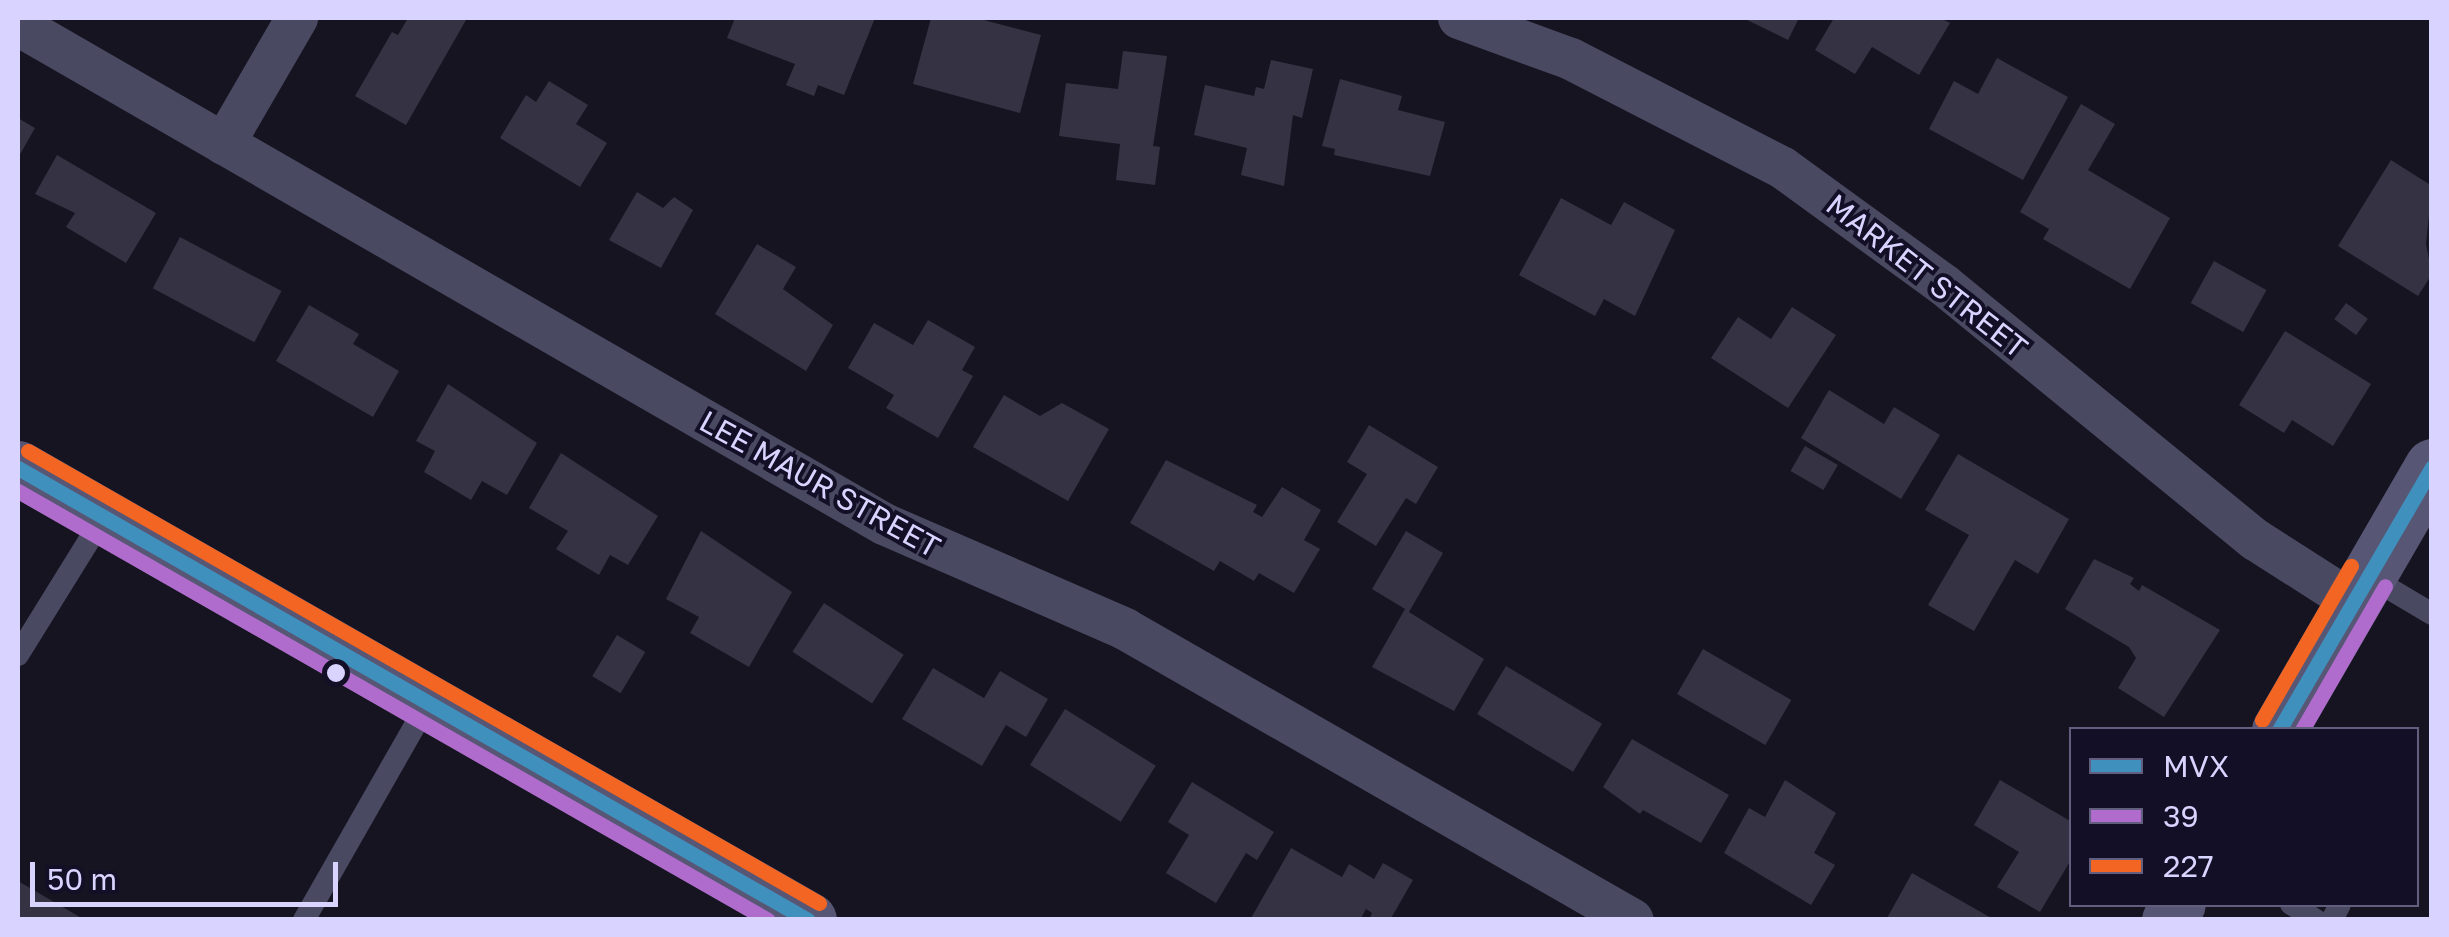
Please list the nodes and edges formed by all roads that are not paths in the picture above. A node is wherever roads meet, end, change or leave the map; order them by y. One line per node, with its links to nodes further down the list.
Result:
1 (296, 18): 4 (street)
2 (1459, 18): 8 (street, MARKET STREET)
3 (18, 24): 4 (street, LEE MAUR STREET)
4 (224, 144): 15 (street, LEE MAUR STREET)
5 (2432, 466): 8 (main road)
6 (18, 468): 7 (main road)
7 (103, 518): 10 (lane); 11 (main road)
8 (2360, 589): 9 (lane); 12 (main road)
9 (2432, 614)
10 (18, 654)
11 (428, 701): 13 (main road); 14 (lane)
12 (2281, 727)
13 (803, 918)
14 (304, 920)
15 (1633, 920)

